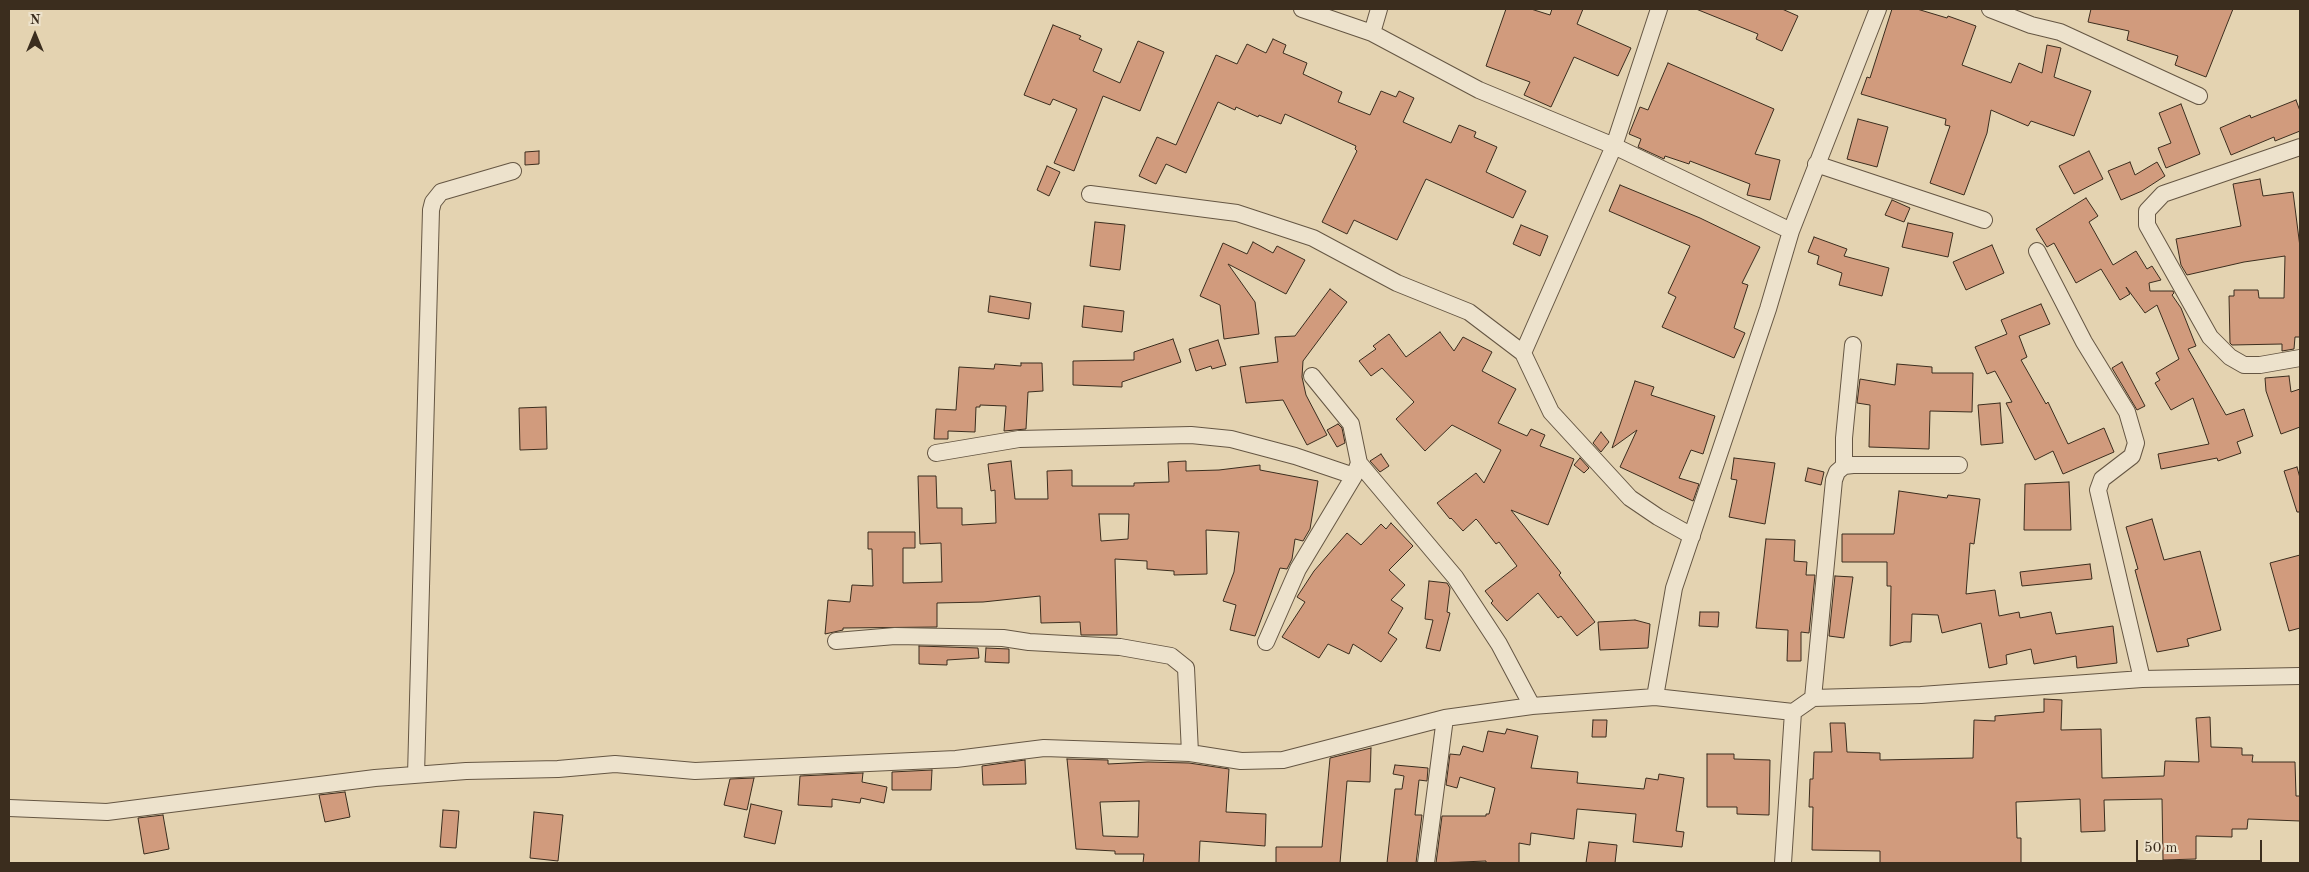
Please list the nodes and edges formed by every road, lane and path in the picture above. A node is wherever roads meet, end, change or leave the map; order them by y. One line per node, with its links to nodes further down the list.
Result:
1 (1302, 9): 6 (street)
2 (1379, 9): 6 (street)
3 (1659, 9): 8 (street)
4 (1878, 9): 10 (street)
5 (1990, 9): 7 (street)
6 (1372, 33): 8 (street)
7 (2199, 96)
8 (1614, 146): 14 (street); 17 (street)
9 (2300, 147): 18 (street)
10 (1816, 164): 13 (street); 14 (street)
11 (513, 171): 35 (street)
12 (1090, 194): 17 (street)
13 (1984, 220)
14 (1791, 231): 24 (street)
15 (2037, 251): 28 (street)
16 (1853, 345): 22 (street)
17 (1523, 353): 24 (street)
18 (2300, 358)
19 (1312, 376): 23 (street)
20 (936, 453): 23 (street)
21 (1960, 465): 22 (street)
22 (1844, 466): 30 (street)
23 (1356, 469): 26 (street); 31 (street)
24 (1692, 536): 29 (street)
25 (836, 641): 34 (street)
26 (1266, 642)
27 (2300, 676): 28 (street)
28 (2142, 680): 30 (street)
29 (1654, 697): 31 (street); 32 (street)
30 (1813, 698): 32 (street)
31 (1532, 706): 33 (street)
32 (1793, 712): 38 (street)
33 (1445, 718): 34 (street); 37 (street)
34 (1190, 753): 35 (street)
35 (416, 775): 36 (street)
36 (9, 808)
37 (1426, 863)
38 (1783, 863)

